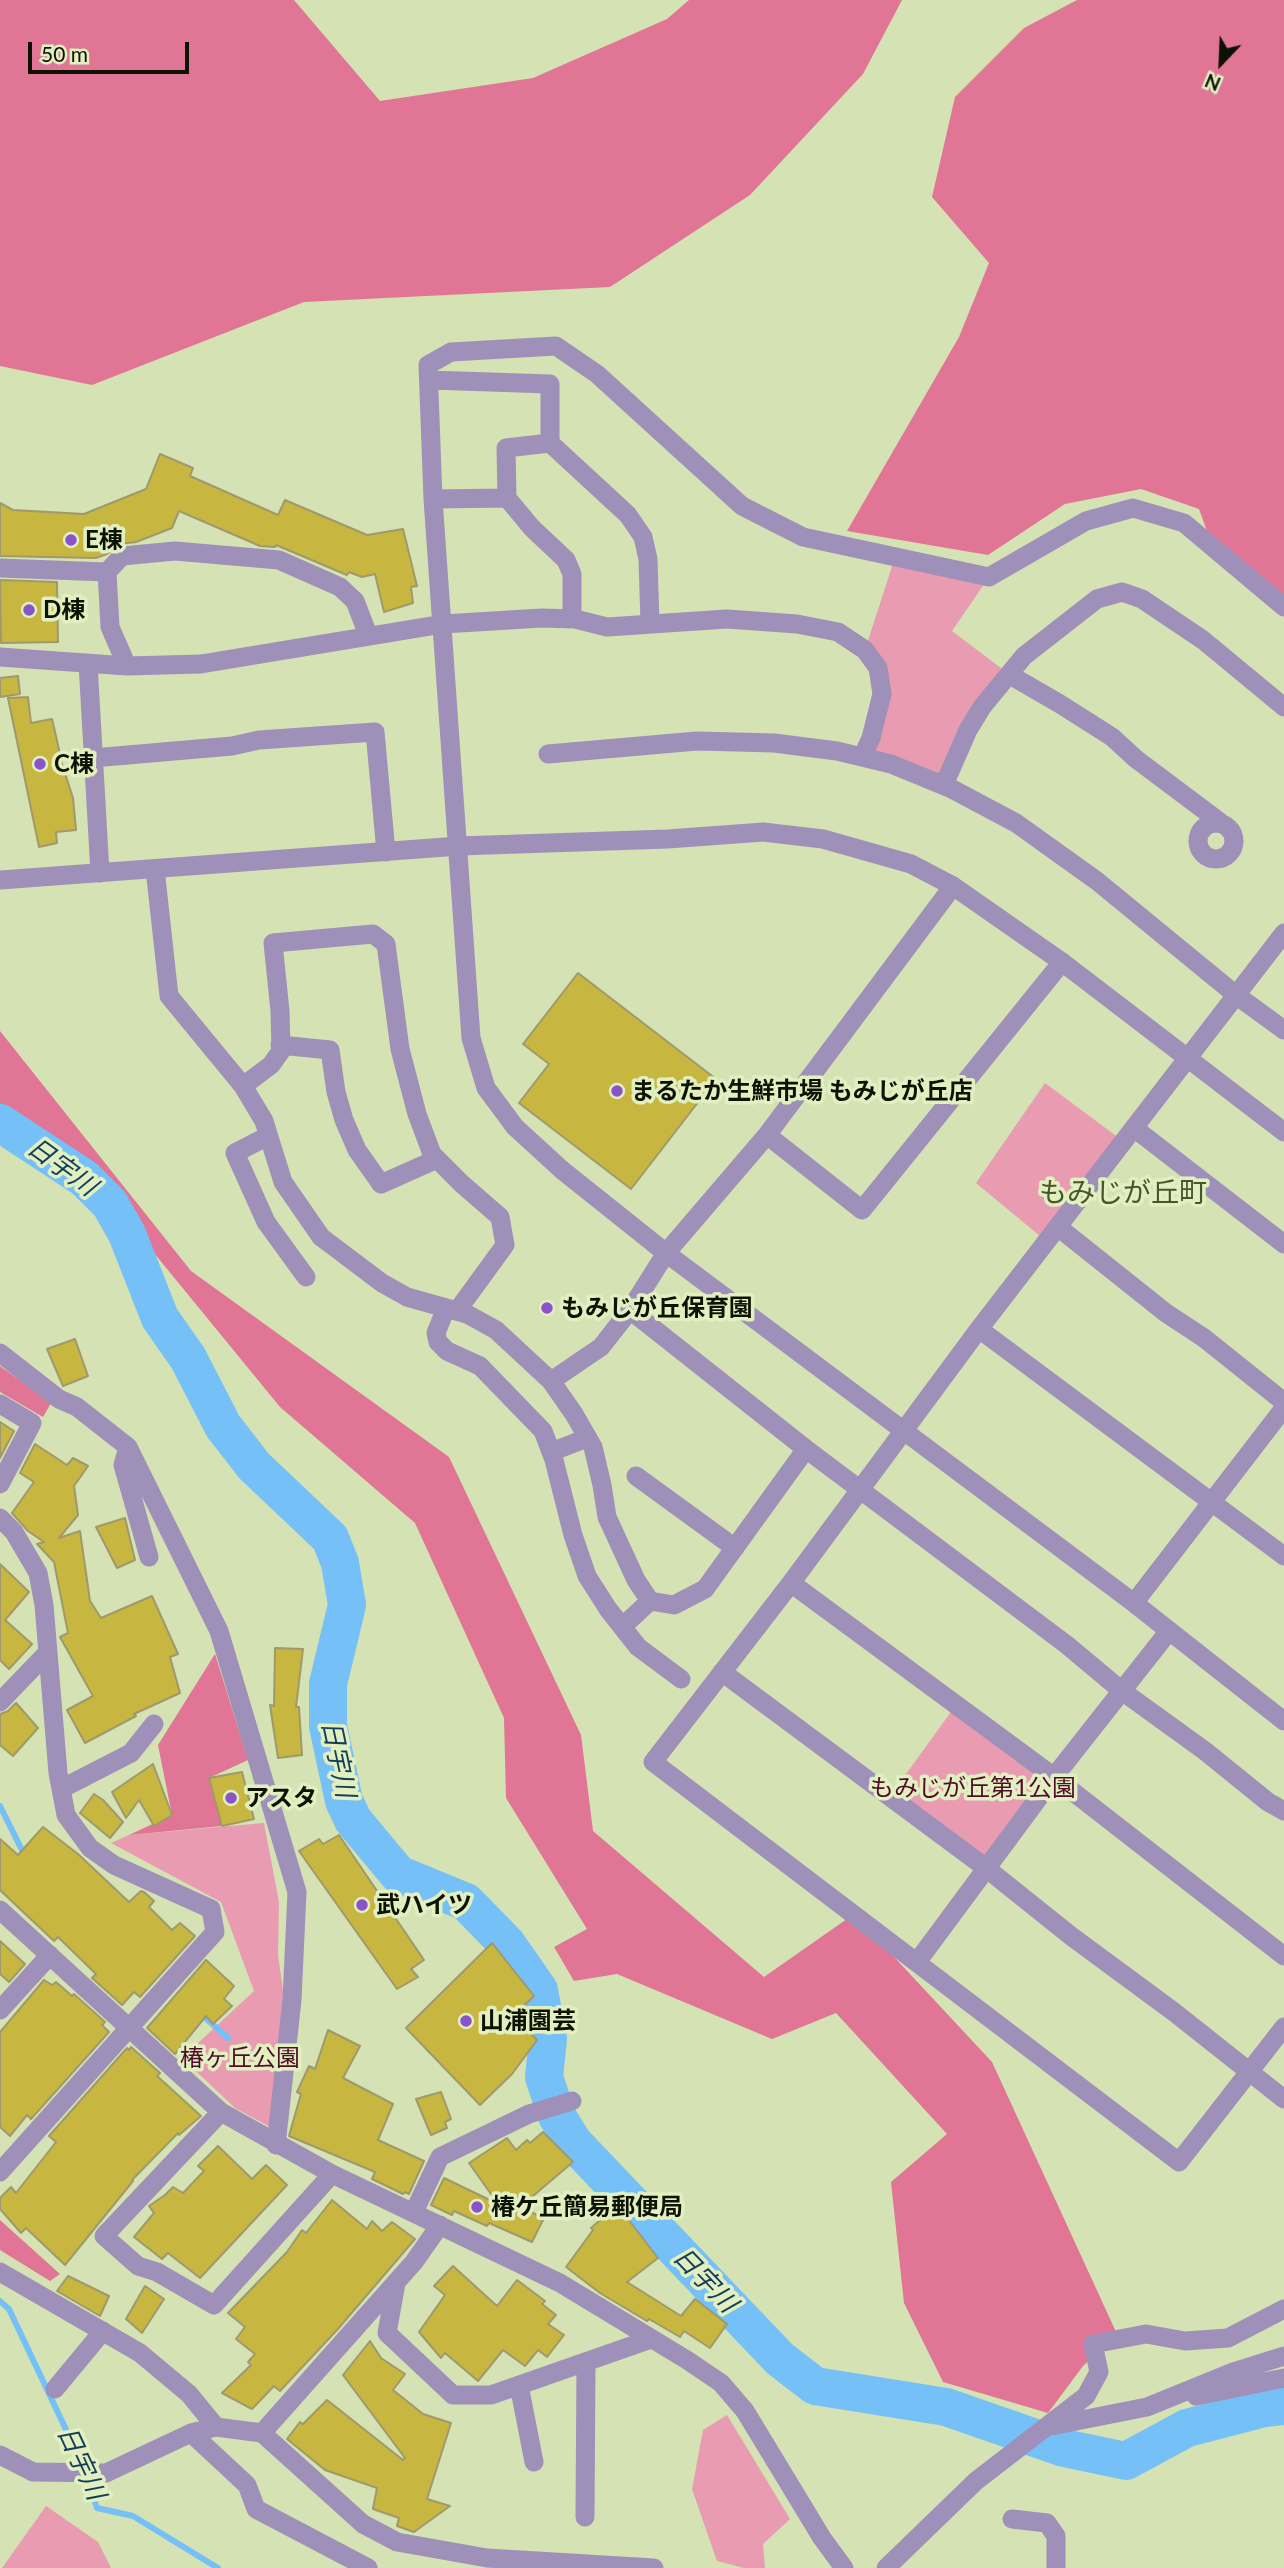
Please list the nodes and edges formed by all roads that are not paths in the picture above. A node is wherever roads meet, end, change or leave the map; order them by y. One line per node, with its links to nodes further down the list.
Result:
1 (429, 380): 2 (street); 4 (street); 7 (street)
2 (550, 443): 3 (street); 10 (street)
3 (507, 498): 4 (street); 8 (street)
4 (433, 499): 9 (street)
5 (0, 568): 6 (street)
6 (107, 572): 11 (street); 14 (street)
7 (1284, 607)
8 (572, 619): 9 (street); 10 (street)
9 (443, 624): 11 (street); 22 (street)
10 (650, 624): 18 (street)
11 (368, 635): 14 (street)
12 (0, 657): 13 (street)
13 (88, 663): 14 (street); 19 (street)
14 (127, 666)
15 (1010, 675): 16 (street); 20 (street); 21 (street)
16 (1284, 708)
17 (548, 754): 18 (street)
18 (862, 757): 20 (street)
19 (93, 758): 23 (street); 25 (street)
20 (944, 785): 30 (street)
21 (1220, 822)
22 (459, 846): 23 (street); 27 (street); 42 (street)
23 (386, 852): 24 (street)
24 (155, 869): 25 (street); 34 (street)
25 (100, 873): 26 (street)
26 (0, 880)
27 (953, 886): 29 (street); 37 (street)
28 (1284, 933): 30 (street)
29 (1062, 962): 33 (street); 37 (street)
30 (1236, 995): 31 (street); 33 (street)
31 (1284, 1030)
32 (280, 1045): 34 (street); 39 (street); 39 (street)
33 (1188, 1057): 35 (street); 36 (street)
34 (243, 1086): 38 (street)
35 (1133, 1128): 40 (street); 41 (street)
36 (1284, 1132)
37 (766, 1135): 42 (street)
38 (268, 1136): 43 (street); 44 (street)
39 (437, 1159): 44 (street)
40 (1058, 1227): 46 (street); 49 (street)
41 (1284, 1244)
42 (666, 1253): 45 (street); 52 (street)
43 (306, 1277)
44 (452, 1310): 48 (street); 56 (street)
45 (631, 1310): 48 (street); 55 (street)
46 (979, 1329): 52 (street); 60 (street)
47 (0, 1353): 54 (street)
48 (551, 1381): 53 (street)
49 (1284, 1402)
50 (0, 1404): 58 (street)
51 (1284, 1408): 60 (street)
52 (905, 1430): 59 (street); 68 (street)
53 (587, 1438): 56 (street); 67 (street)
54 (128, 1447): 65 (street); 93 (street)
55 (806, 1449): 59 (street); 63 (street)
56 (551, 1452): 69 (street)
57 (636, 1476): 63 (street)
58 (0, 1483)
59 (860, 1489): 66 (street); 74 (street)
60 (1211, 1501): 64 (street); 68 (street)
61 (7, 1525): 62 (street); 71 (street)
62 (0, 1548)
63 (735, 1548): 67 (street)
64 (1284, 1556)
65 (149, 1557)
66 (791, 1583): 72 (street); 78 (street)
67 (650, 1601): 69 (street)
68 (1135, 1603): 70 (street)
69 (622, 1627): 73 (street)
70 (1169, 1632): 74 (street); 76 (street)
71 (47, 1653): 75 (street); 79 (street)
72 (722, 1672): 81 (street); 85 (street)
73 (681, 1679)
74 (1122, 1691): 78 (street); 80 (street)
75 (0, 1702)
76 (1284, 1721)
77 (154, 1724): 79 (street)
78 (1054, 1777): 81 (street); 84 (street)
79 (61, 1789): 88 (street)
80 (1284, 1811)
81 (986, 1868): 85 (street); 89 (street)
82 (0, 1910): 83 (street)
83 (50, 1955): 86 (street); 88 (street)
84 (1284, 1956)
85 (917, 1962): 89 (street)
86 (0, 2010)
87 (1284, 2027): 89 (street)
88 (129, 2030): 92 (street); 94 (street)
89 (1249, 2072): 90 (street)
90 (1284, 2099)
91 (572, 2101): 96 (street)
92 (221, 2112): 93 (street); 95 (street)
93 (276, 2145): 95 (street)
94 (0, 2172)
95 (332, 2174): 96 (street)
96 (414, 2212): 97 (street)
97 (440, 2225): 99 (street); 102 (street)
98 (1, 2275): 101 (street)
99 (396, 2283): 106 (street); 112 (street)
100 (1284, 2309): 110 (street)
101 (103, 2331): 107 (street); 109 (street)
102 (651, 2339): 104 (street); 120 (street)
103 (1284, 2356): 108 (street)
104 (586, 2362): 106 (street); 115 (street)
105 (1284, 2378): 108 (street)
106 (519, 2385): 114 (street)
107 (55, 2389)
108 (1147, 2407): 110 (street)
109 (216, 2427): 111 (street); 112 (street)
110 (1048, 2427): 121 (street)
111 (191, 2433): 113 (street); 118 (street)
112 (262, 2433): 117 (street)
113 (0, 2455)
114 (534, 2462)
115 (585, 2517)
116 (1012, 2519): 122 (street)
117 (484, 2563): 119 (street)
118 (368, 2568)
119 (654, 2568)
120 (844, 2568)
121 (886, 2568)
122 (1056, 2568)

